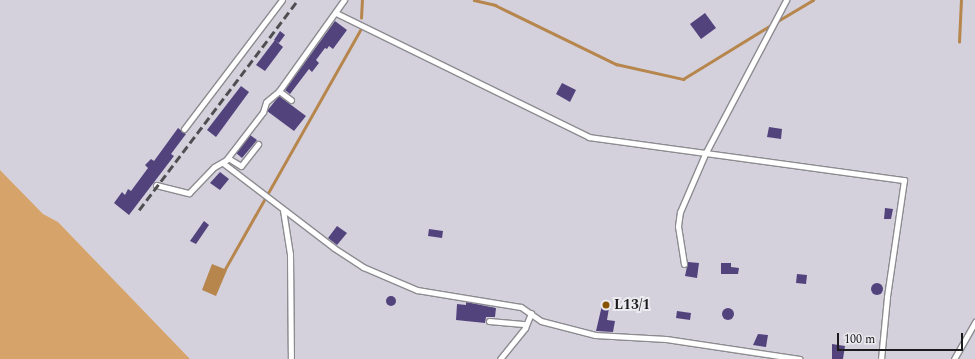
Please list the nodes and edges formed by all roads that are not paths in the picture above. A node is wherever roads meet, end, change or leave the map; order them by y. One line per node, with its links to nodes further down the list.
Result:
1 (282, 0): 7 (lane)
2 (344, 0): 4 (lane)
3 (786, 0): 9 (lane)
4 (336, 13): 5 (lane); 9 (lane)
5 (279, 91): 6 (lane); 10 (lane)
6 (291, 100)
7 (184, 129)
8 (258, 144): 10 (lane)
9 (706, 152): 14 (lane); 22 (lane)
10 (228, 158): 11 (lane)
11 (223, 163): 12 (lane); 13 (lane)
12 (156, 185)
13 (283, 210): 15 (lane); 19 (lane)
14 (684, 264)
15 (530, 313): 18 (lane); 21 (lane)
16 (489, 321): 18 (lane)
17 (975, 322): 23 (lane)
18 (526, 324): 20 (lane)
19 (291, 359)
20 (500, 359)
21 (800, 359)
22 (881, 359)
23 (954, 359)

